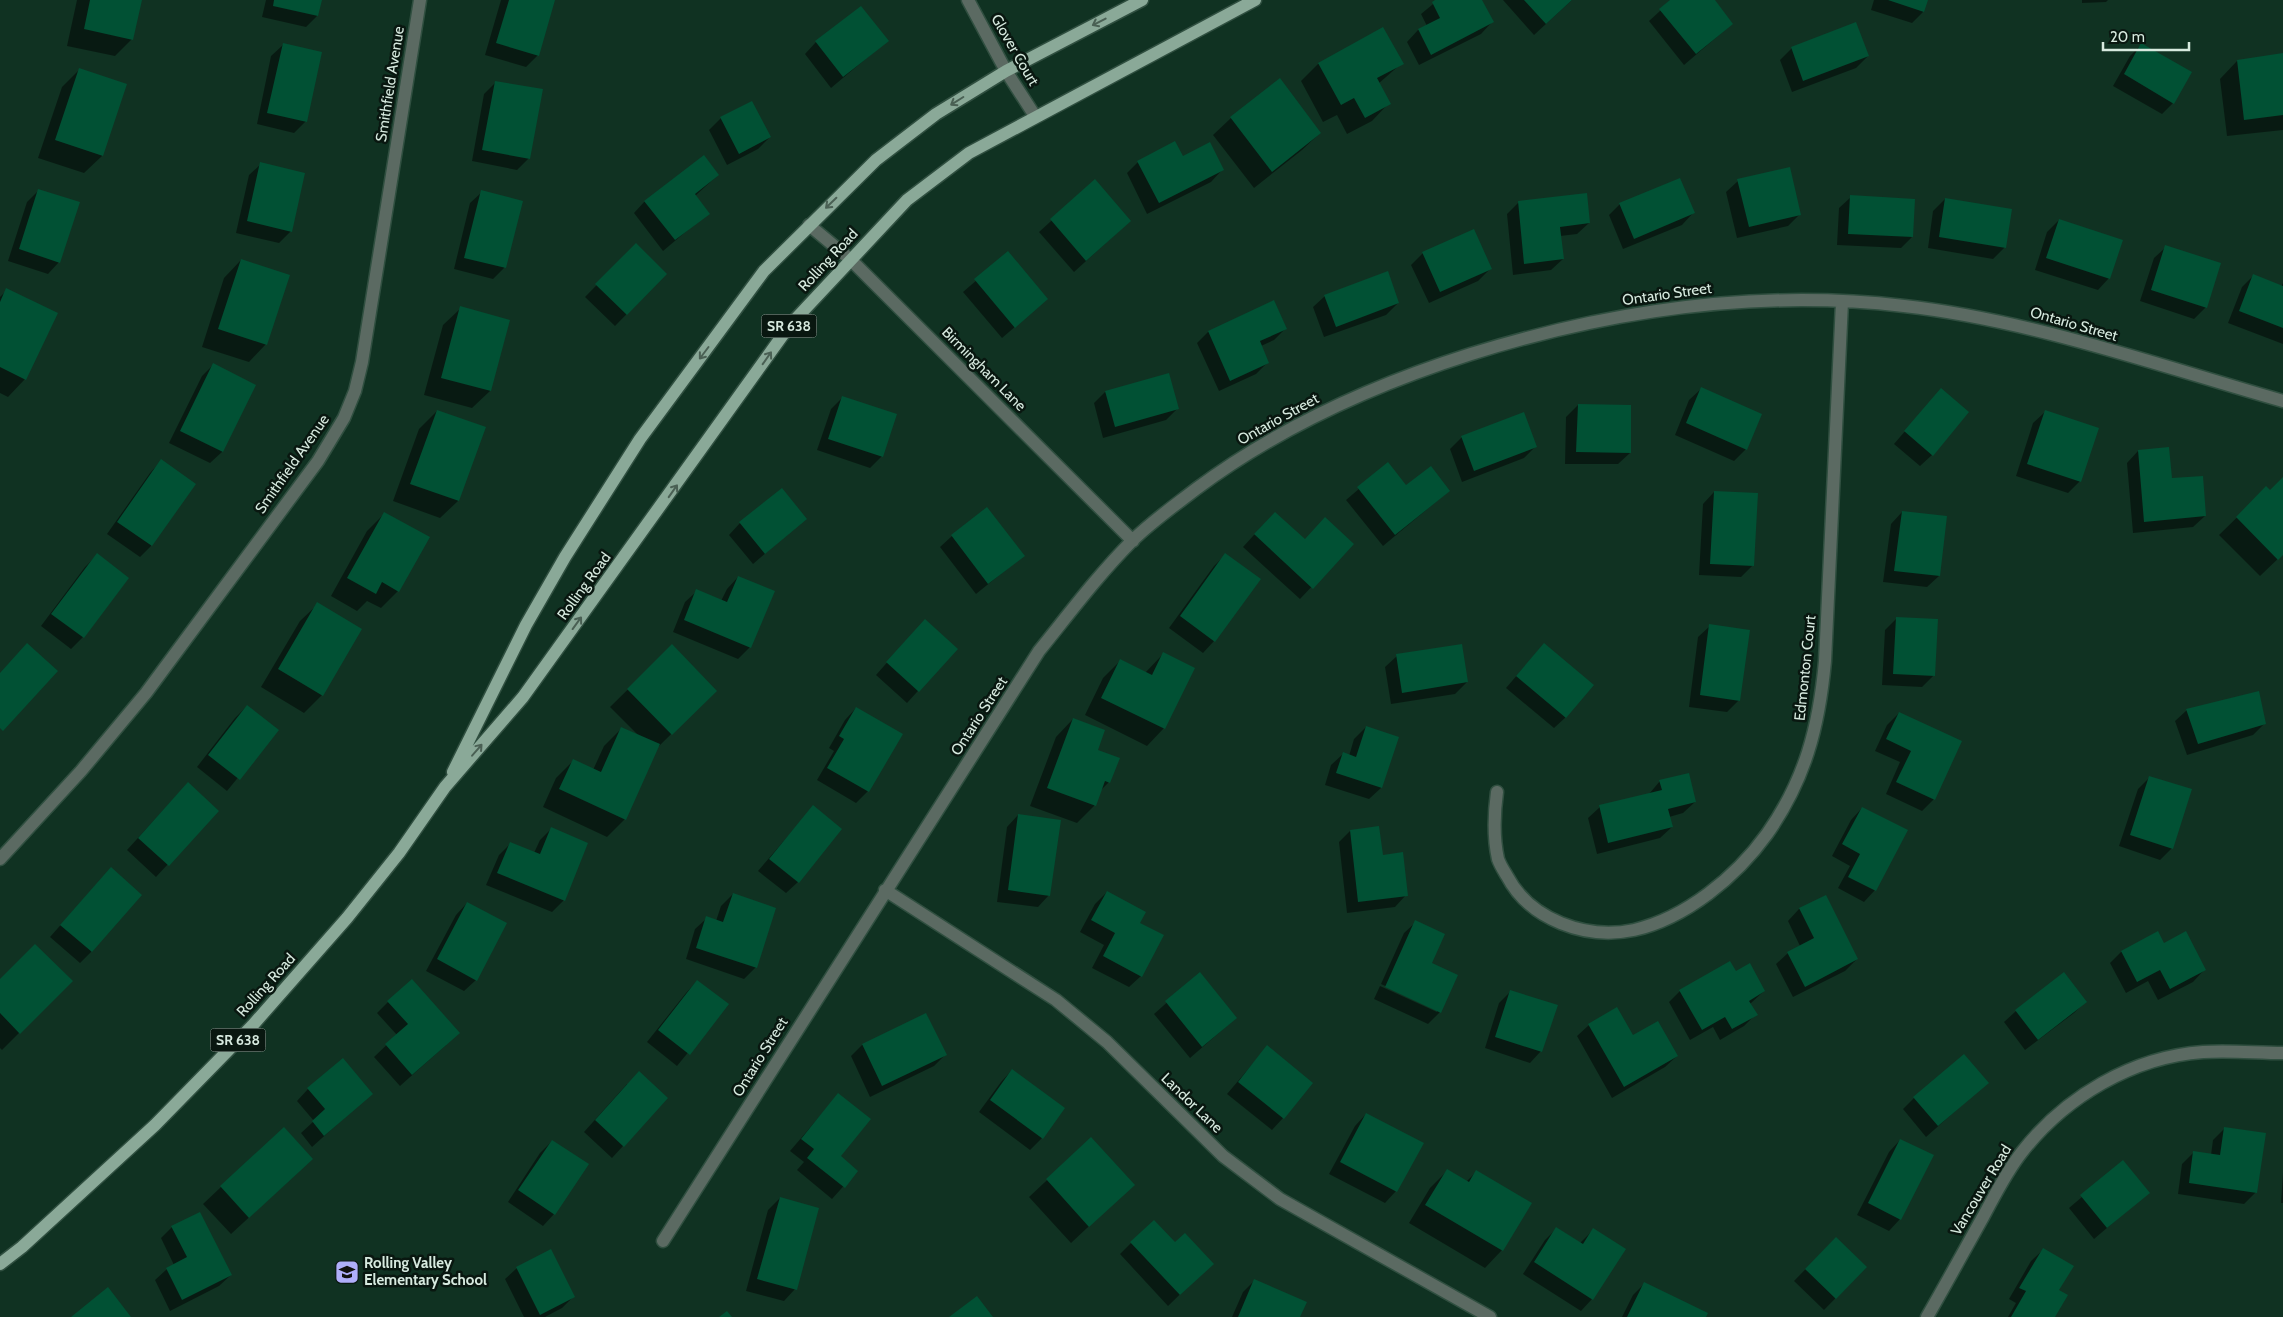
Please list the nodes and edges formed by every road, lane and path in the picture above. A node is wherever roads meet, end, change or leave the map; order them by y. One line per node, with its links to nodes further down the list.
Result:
1 (420, 0): 14 (street, Smithfield Avenue)
2 (968, 0): 5 (street, Glover Court)
3 (1142, 0): 5 (main road, Rolling Road / SR 638, one-way to 5)
4 (1255, 0): 6 (main road, Rolling Road / SR 638)
5 (1006, 71): 6 (street, Glover Court); 7 (main road, Rolling Road / SR 638, one-way to 7)
6 (1035, 116): 8 (main road, Rolling Road / SR 638)
7 (809, 225): 8 (street, Birmingham Lane); 12 (main road, Rolling Road / SR 638, one-way to 12)
8 (850, 259): 11 (street, Birmingham Lane); 12 (main road, Rolling Road / SR 638, one-way to 8)
9 (1842, 302): 10 (street, Ontario Street); 11 (street, Ontario Street); 13 (street, Edmonton Court)
10 (2283, 401)
11 (1133, 540): 15 (street, Ontario Street)
12 (445, 787): 18 (main road, Rolling Road / SR 638)
13 (1497, 792)
14 (0, 859)
15 (885, 890): 17 (street, Ontario Street); 19 (street, Landor Lane)
16 (2283, 1052): 20 (street, Vancouver Road)
17 (663, 1240)
18 (0, 1264)
19 (1490, 1317)
20 (1928, 1317)

